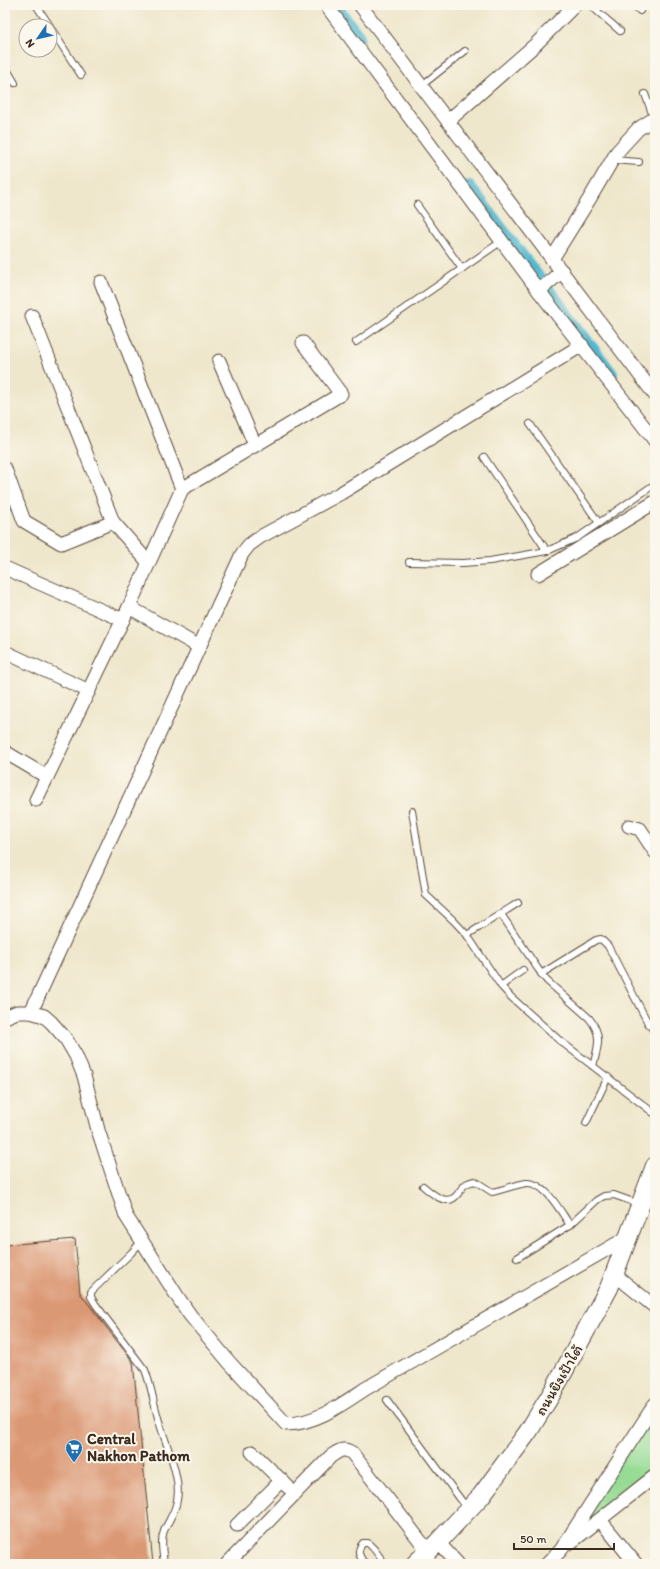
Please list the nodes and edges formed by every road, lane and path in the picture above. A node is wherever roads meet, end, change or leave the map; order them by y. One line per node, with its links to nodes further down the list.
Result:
1 (36, 5): 8 (lane)
2 (360, 5): 15 (street)
3 (575, 5): 18 (street)
4 (590, 5): 9 (lane)
5 (634, 5): 7 (lane)
6 (331, 7): 22 (street)
7 (640, 11)
8 (45, 18)
9 (620, 31)
10 (58, 39): 13 (lane)
11 (465, 51): 15 (lane)
12 (5, 66): 14 (lane)
13 (81, 75)
14 (15, 83)
15 (421, 86): 18 (street)
16 (645, 94): 17 (lane)
17 (654, 118): 19 (street)
18 (448, 121): 23 (street)
19 (612, 160): 20 (lane); 23 (street)
20 (638, 162)
21 (417, 205): 24 (lane)
22 (502, 241): 24 (lane); 27 (street)
23 (552, 258): 25 (street)
24 (462, 269): 29 (lane)
25 (559, 274): 27 (street); 33 (street)
26 (101, 282): 40 (street)
27 (541, 289): 31 (street)
28 (32, 316): 42 (street)
29 (356, 342)
30 (303, 344): 36 (street)
31 (582, 345): 35 (street); 51 (street)
32 (219, 361): 36 (street)
33 (655, 395)
34 (530, 424): 43 (lane)
35 (655, 442)
36 (255, 445): 40 (street)
37 (484, 457): 44 (lane)
38 (5, 469): 42 (street)
39 (655, 484): 43 (lane)
40 (182, 489): 46 (street)
41 (655, 502): 48 (street)
42 (113, 522): 46 (street)
43 (599, 523): 44 (lane)
44 (547, 551): 45 (lane)
45 (409, 562)
46 (149, 563): 49 (street)
47 (5, 568): 50 (street)
48 (538, 574)
49 (129, 607): 50 (street); 51 (street)
50 (123, 620): 53 (street)
51 (198, 646): 66 (street)
52 (5, 652): 53 (street)
53 (89, 691): 55 (street)
54 (5, 752): 55 (street)
55 (47, 777): 56 (street)
56 (36, 800)
57 (412, 811): 62 (lane)
58 (629, 826): 59 (street)
59 (655, 852)
60 (518, 903): 61 (lane)
61 (501, 914): 62 (lane); 64 (lane)
62 (467, 935): 65 (lane)
63 (523, 970): 65 (lane)
64 (541, 974): 68 (lane); 69 (lane)
65 (501, 986): 69 (lane)
66 (31, 1012): 67 (street); 78 (street)
67 (5, 1017)
68 (655, 1032)
69 (593, 1066): 70 (lane)
70 (608, 1077): 71 (lane); 72 (lane)
71 (655, 1114)
72 (586, 1124)
73 (655, 1166): 75 (main road, ถนนยิงเป้าใต้)
74 (422, 1186): 76 (lane)
75 (641, 1205): 76 (lane); 77 (main road, ถนนยิงเป้าใต้)
76 (570, 1225): 79 (lane)
77 (630, 1236): 78 (street); 80 (main road, ถนนยิงเป้าใต้)
78 (142, 1241): 93 (lane)
79 (517, 1258)
80 (614, 1274): 81 (street); 88 (main road, ถนนยิงเป้าใต้)
81 (655, 1307)
82 (387, 1400): 88 (lane)
83 (655, 1404): 92 (street)
84 (252, 1452): 86 (street)
85 (655, 1476): 89 (street)
86 (282, 1480): 87 (street); 90 (street)
87 (294, 1494): 91 (street); 94 (street)
88 (468, 1509): 91 (main road, ถนนยิงเป้าใต้)
89 (600, 1520): 92 (street); 100 (street)
90 (237, 1525)
91 (433, 1546): 97 (main road, ถนนยิงเป้าใต้); 98 (street)
92 (561, 1550): 99 (street)
93 (164, 1564)
94 (227, 1564)
95 (365, 1564): 96 (lane)
96 (385, 1564)
97 (414, 1564)
98 (458, 1564)
99 (548, 1564)
100 (636, 1564)

